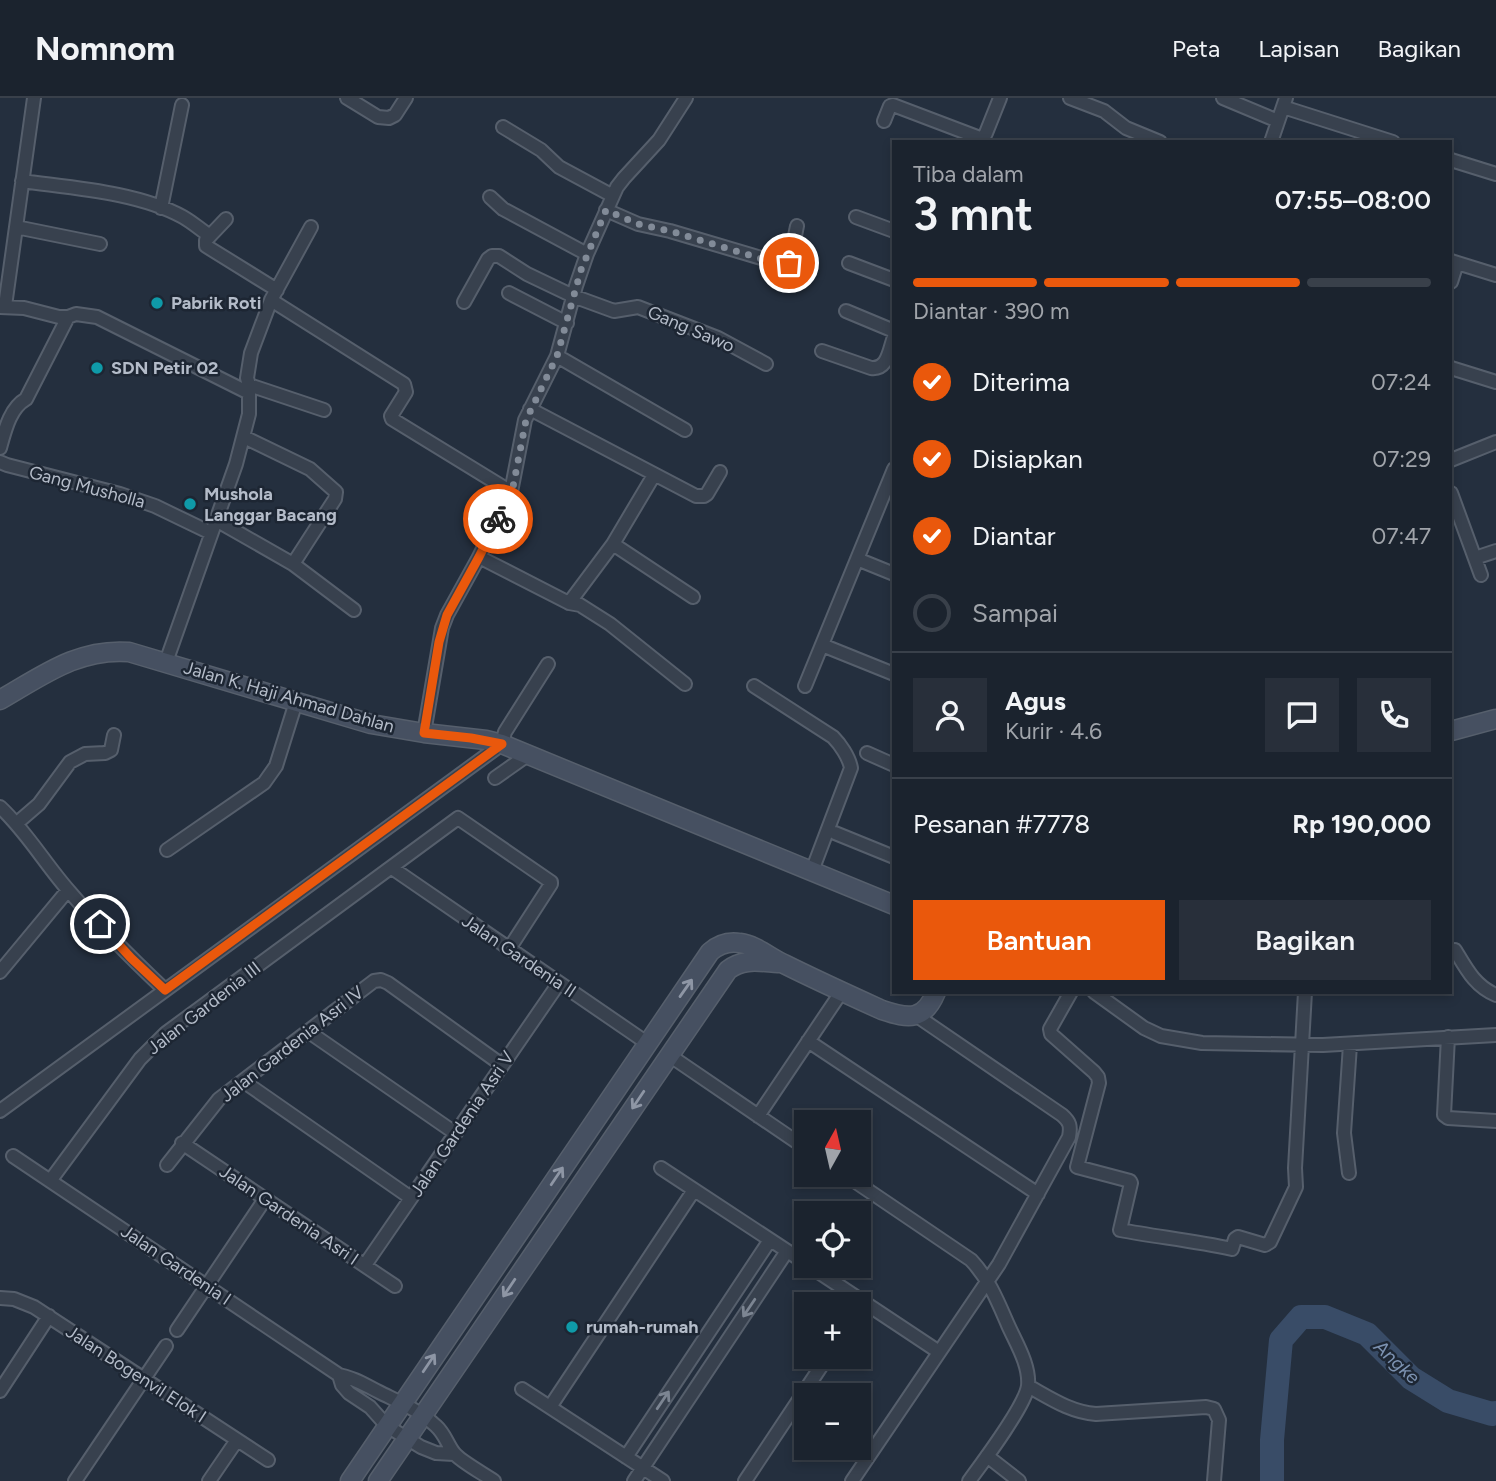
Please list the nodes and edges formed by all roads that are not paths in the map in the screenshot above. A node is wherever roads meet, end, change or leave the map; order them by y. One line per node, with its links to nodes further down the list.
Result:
1 (34, 98): 19 (street)
2 (347, 98): 3 (street)
3 (406, 98)
4 (686, 98): 20 (street)
5 (1000, 98): 13 (street)
6 (1070, 98): 14 (street)
7 (1223, 98): 11 (street)
8 (1284, 103): 11 (street); 16 (street)
9 (182, 106): 22 (street)
10 (884, 121): 13 (street)
11 (1278, 121): 15 (street)
12 (503, 127): 20 (street)
13 (970, 138)
14 (1155, 140)
15 (1272, 140)
16 (1386, 140)
17 (1452, 160): 18 (street)
18 (1496, 174)
19 (22, 181): 22 (street); 27 (street)
20 (613, 196): 23 (street)
21 (490, 197): 32 (street)
22 (161, 208): 30 (street)
23 (606, 210): 26 (street); 32 (street)
24 (856, 217): 29 (street)
25 (226, 219): 30 (street)
26 (797, 226)
27 (16, 227): 31 (street); 41 (street)
28 (311, 227): 38 (street)
29 (892, 230)
30 (210, 236): 38 (street)
31 (100, 244)
32 (587, 254): 39 (street)
33 (1454, 262): 35 (street)
34 (849, 263): 36 (street)
35 (1496, 275)
36 (892, 279)
37 (509, 293): 44 (street)
38 (274, 295): 52 (street); 64 (street)
39 (573, 296): 40 (street, Gang Sawo); 44 (street); 49 (street, Gang Sawo)
40 (464, 302)
41 (2, 307): 43 (street)
42 (846, 312): 45 (street)
43 (68, 317): 52 (street); 58 (street)
44 (567, 323): 48 (street)
45 (892, 330)
46 (892, 343): 47 (street)
47 (822, 351)
48 (557, 356): 53 (street); 55 (street)
49 (766, 364)
50 (1452, 368): 51 (street)
51 (1496, 382)
52 (249, 389): 54 (street); 56 (street)
53 (530, 409): 62 (street); 64 (street)
54 (324, 410)
55 (685, 430)
56 (244, 437): 66 (street); 72 (street)
57 (1496, 442): 59 (street)
58 (0, 448)
59 (1452, 460)
60 (0, 462): 66 (street, Gang Musholla)
61 (720, 472): 62 (street)
62 (654, 475): 67 (street)
63 (892, 475): 71 (street)
64 (512, 492): 69 (street)
65 (1452, 496): 70 (street)
66 (214, 526): 72 (street, Gang Musholla); 79 (street)
67 (613, 544): 75 (street); 76 (street)
68 (1496, 551): 70 (street)
69 (479, 557): 76 (street); 89 (street)
70 (1475, 558): 74 (street)
71 (857, 559): 73 (street); 78 (street)
72 (293, 564): 77 (street, Gang Musholla)
73 (892, 573)
74 (1481, 575)
75 (693, 597)
76 (569, 603): 82 (street)
77 (354, 610)
78 (822, 645): 81 (street); 83 (street)
79 (166, 662): 85 (street, Jalan K. Haji Ahmad Dahlan); 86 (street, Jalan K. Haji Ahmad Dahlan)
80 (548, 664): 91 (street)
81 (892, 673)
82 (685, 684)
83 (805, 685)
84 (754, 686): 100 (street)
85 (0, 700)
86 (296, 702): 89 (street, Jalan K. Haji Ahmad Dahlan); 98 (street)
87 (1496, 719): 88 (street)
88 (1452, 731)
89 (424, 733): 91 (street, Jalan K. Haji Ahmad Dahlan)
90 (114, 735): 96 (street)
91 (514, 748): 94 (street); 100 (street, Jalan K. Haji Ahmad Dahlan); 109 (street)
92 (867, 753): 93 (street)
93 (892, 764)
94 (495, 778)
95 (0, 807): 96 (street)
96 (17, 823): 102 (street)
97 (835, 833): 99 (street)
98 (167, 850)
99 (892, 856)
100 (815, 864): 103 (street, Jalan K. Haji Ahmad Dahlan)
101 (391, 868): 104 (street, Jalan Gardenia II); 104 (street, Jalan Gardenia III); 137 (street, Jalan Gardenia III)
102 (68, 890): 107 (street); 109 (street)
103 (892, 904)
104 (509, 949): 108 (street, Jalan Gardenia II)
105 (1455, 950): 115 (street)
106 (782, 963): 110 (street); 121 (street, one-way to 106); 124 (street)
107 (0, 972)
108 (559, 983): 121 (street, Jalan Gardenia II); 125 (street, Jalan Gardenia Asri V)
109 (165, 990): 127 (street)
110 (842, 991): 116 (street); 120 (street)
111 (935, 994): 116 (street)
112 (1070, 994): 123 (street)
113 (1097, 994): 123 (street)
114 (1305, 994): 123 (street)
115 (1496, 996)
116 (917, 1016): 140 (street)
117 (309, 1032): 125 (street, Jalan Gardenia Asri IV); 126 (street, Jalan Gardenia Asri IV); 130 (street)
118 (1496, 1035): 119 (street)
119 (1448, 1037): 122 (street); 129 (street)
120 (808, 1041): 128 (street); 140 (street)
121 (647, 1044): 124 (street); 124 (street); 165 (street, one-way to 121)
122 (1350, 1045): 123 (street); 136 (street)
123 (1302, 1046)
124 (668, 1056): 128 (street); 168 (street, one-way to 168)
125 (502, 1065): 130 (street, Jalan Gardenia Asri V)
126 (243, 1081): 132 (street, Jalan Gardenia Asri IV); 141 (street)
127 (0, 1111)
128 (758, 1115): 131 (street)
129 (1496, 1121)
130 (455, 1133): 141 (street, Jalan Gardenia Asri V)
131 (794, 1140)
132 (183, 1143): 134 (street, Jalan Gardenia Asri IV); 142 (street, Jalan Gardenia Asri I)
133 (13, 1156): 137 (street, Jalan Gardenia I)
134 (167, 1165)
135 (661, 1168): 139 (street)
136 (1349, 1173)
137 (50, 1181): 149 (street, Jalan Gardenia I)
138 (863, 1187): 148 (street)
139 (694, 1190): 143 (street); 167 (street)
140 (1038, 1194): 148 (street)
141 (411, 1198): 146 (street, Jalan Gardenia Asri V)
142 (265, 1199): 146 (street, Jalan Gardenia Asri I); 149 (street)
143 (770, 1240): 144 (street); 174 (street, one-way to 143)
144 (787, 1251): 145 (street); 176 (street, one-way to 176)
145 (794, 1256)
146 (365, 1265): 150 (street, Jalan Gardenia Asri I)
147 (826, 1278): 151 (street)
148 (987, 1280): 157 (street); 161 (street)
149 (206, 1286): 155 (street); 159 (street, Jalan Gardenia I)
150 (395, 1286)
151 (844, 1292)
152 (0, 1298): 154 (street, Jalan Bogenvil Elok I)
153 (871, 1310): 157 (street)
154 (49, 1316): 160 (street, Jalan Bogenvil Elok I); 163 (street)
155 (177, 1330)
156 (166, 1346): 160 (street)
157 (939, 1352): 185 (street)
158 (819, 1369): 184 (street)
159 (339, 1375): 164 (street, Jalan Gardenia I); 166 (street, Jalan Gardenia I)
160 (144, 1379): 171 (street, Jalan Bogenvil Elok I); 177 (street)
161 (1028, 1385): 173 (street); 188 (street)
162 (522, 1389): 167 (street)
163 (0, 1391)
164 (380, 1393): 165 (street, Jalan Gardenia I); 166 (street)
165 (402, 1402): 168 (street, Jalan Gardenia I); 169 (street)
166 (370, 1407): 169 (street, Jalan Gardenia I)
167 (550, 1407): 174 (street)
168 (422, 1415): 170 (street); 172 (street, Jalan Gardenia I)
169 (387, 1426): 170 (street, Jalan Gardenia I); 179 (street)
170 (406, 1439): 172 (street, Jalan Gardenia I); 180 (street)
171 (237, 1440): 175 (street, Jalan Bogenvil Elok I); 178 (street)
172 (454, 1454): 181 (street)
173 (987, 1456): 186 (street); 187 (street)
174 (626, 1457): 176 (street)
175 (268, 1460)
176 (642, 1468): 182 (street); 183 (street)
177 (75, 1481)
178 (209, 1481)
179 (350, 1481)
180 (378, 1481)
181 (494, 1481)
182 (634, 1481)
183 (663, 1481)
184 (745, 1481)
185 (852, 1481)
186 (969, 1481)
187 (1019, 1481)
188 (1214, 1481)

